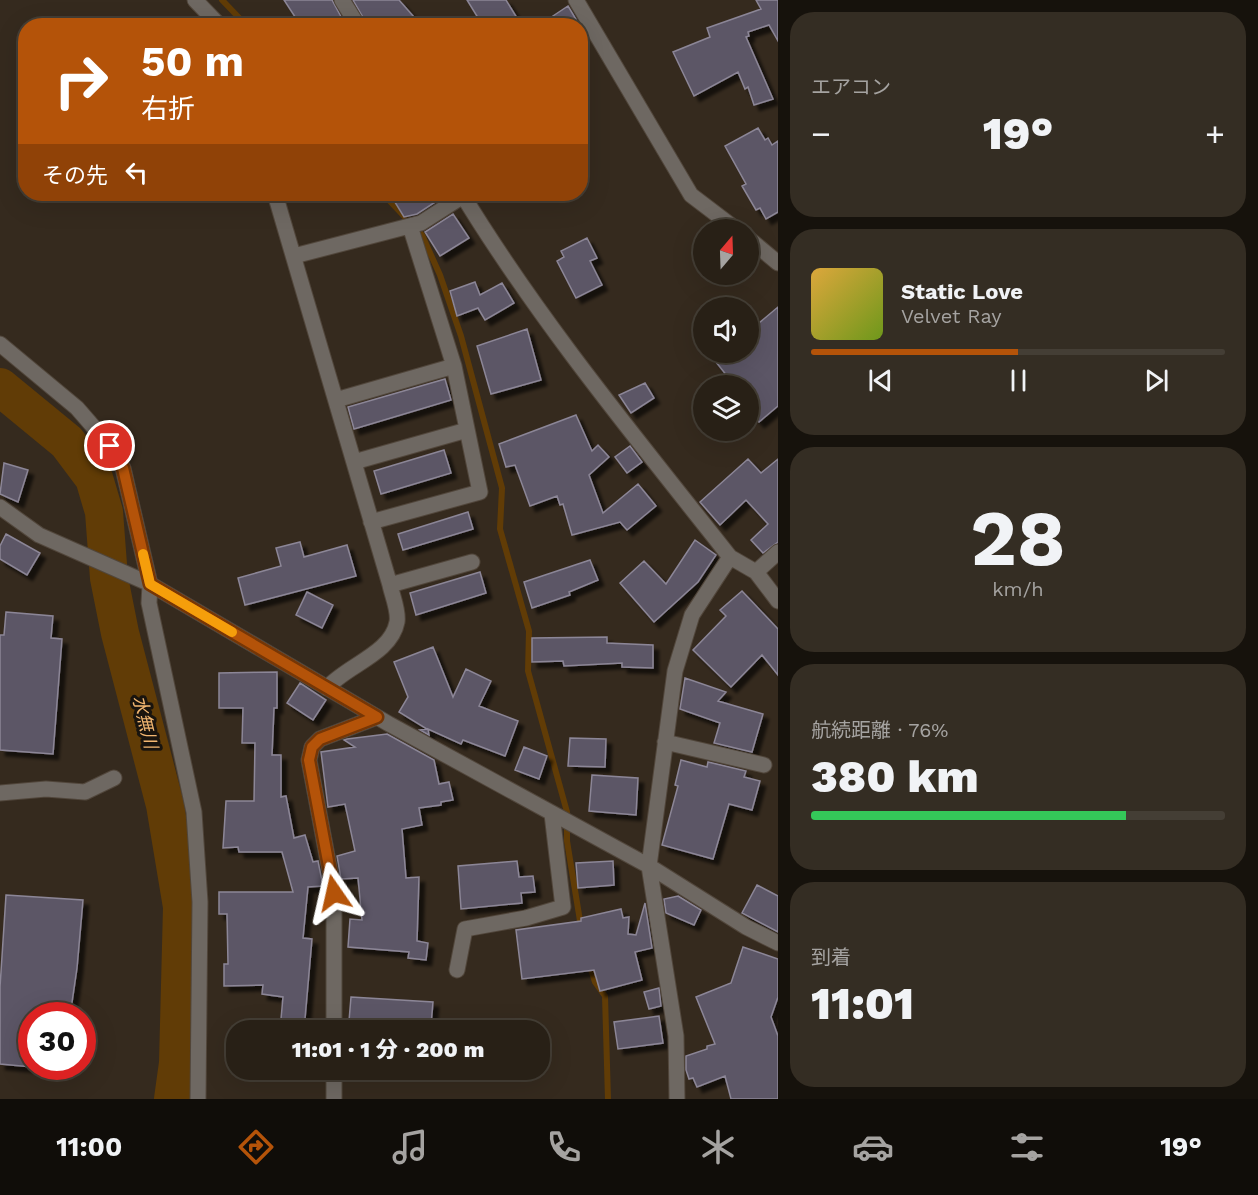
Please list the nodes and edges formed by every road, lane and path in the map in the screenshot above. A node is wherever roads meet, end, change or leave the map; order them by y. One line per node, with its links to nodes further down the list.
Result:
1 (195, 0): 4 (street)
2 (342, 0): 5 (street)
3 (576, 0): 6 (street)
4 (212, 18)
5 (353, 18)
6 (587, 18)
7 (588, 20): 11 (street)
8 (277, 201): 14 (street)
9 (454, 201): 12 (street)
10 (467, 201): 24 (street)
11 (723, 219)
12 (410, 226): 14 (street); 17 (street)
13 (759, 247): 15 (street)
14 (294, 256): 18 (street)
15 (778, 263)
16 (0, 344): 27 (street)
17 (454, 366): 18 (street); 19 (street)
18 (336, 400): 20 (street)
19 (467, 430): 20 (street); 22 (street)
20 (354, 462): 22 (street)
21 (0, 507): 27 (street)
22 (371, 522): 28 (street)
23 (778, 552): 26 (street)
24 (730, 557): 26 (street); 32 (street)
25 (472, 562): 28 (street)
26 (756, 572): 29 (street)
27 (150, 584): 30 (street); 42 (street)
28 (390, 585): 30 (street)
29 (778, 601)
30 (327, 688): 31 (street)
31 (377, 717): 36 (street); 40 (street)
32 (665, 742): 33 (street); 37 (street)
33 (764, 765)
34 (114, 778): 35 (street)
35 (0, 793)
36 (552, 814): 37 (street); 39 (street)
37 (648, 866): 38 (street); 44 (street)
38 (778, 943)
39 (457, 970)
40 (334, 1020)
41 (334, 1080): 43 (street)
42 (198, 1099)
43 (334, 1099)
44 (677, 1099)

